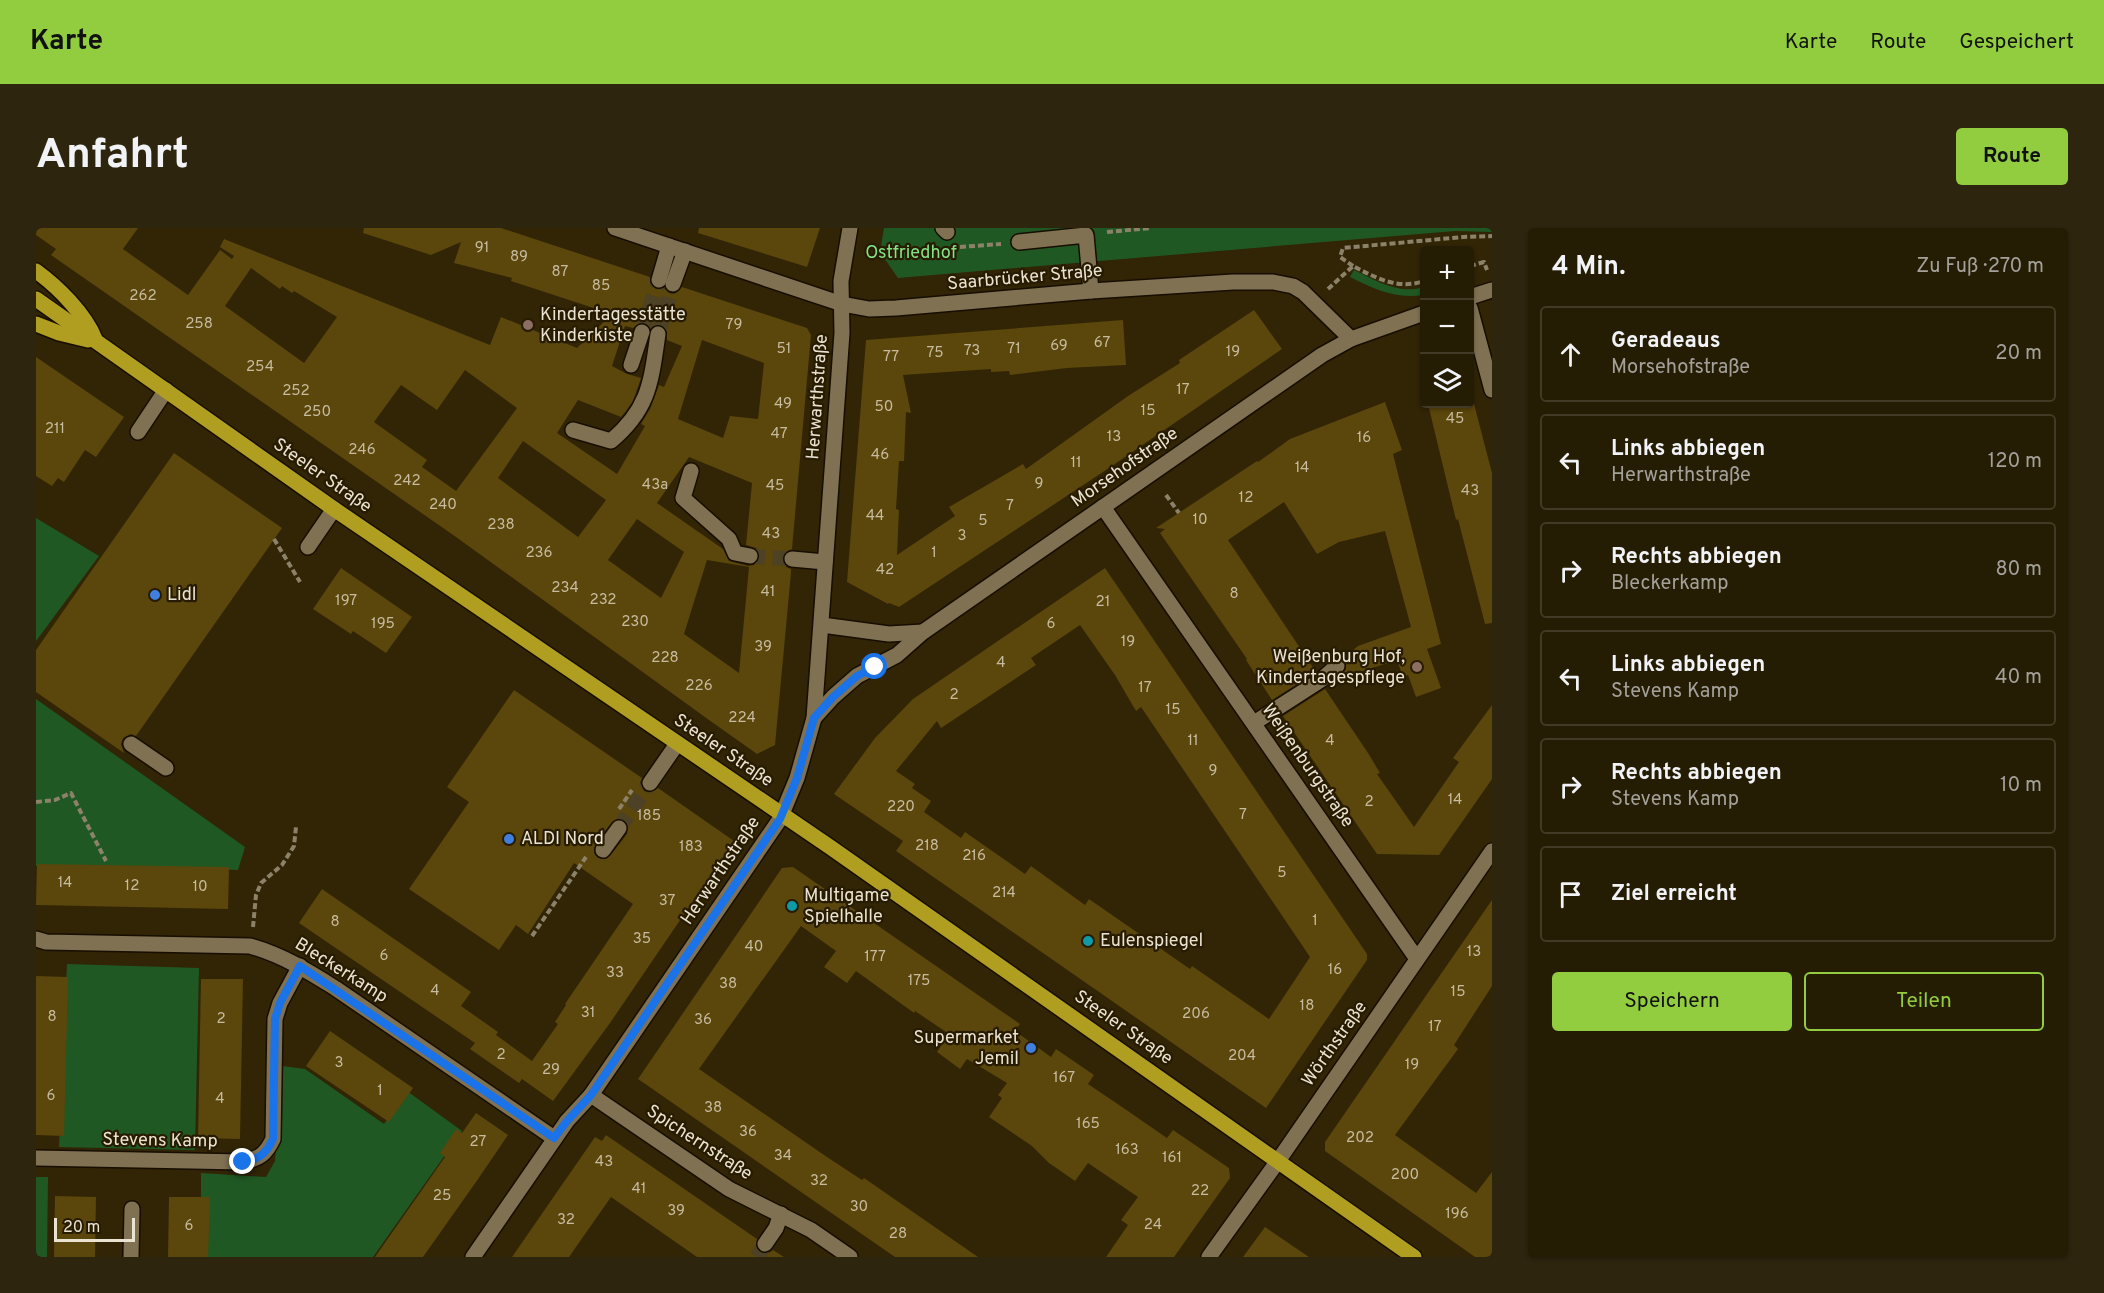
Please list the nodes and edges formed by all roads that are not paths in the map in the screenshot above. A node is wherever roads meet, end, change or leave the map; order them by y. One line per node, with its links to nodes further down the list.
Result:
1 (615, 228): 4 (street, Saarbrücker Straße)
2 (850, 228): 11 (street, Herwarthstraße)
3 (1019, 242): 8 (street)
4 (669, 246): 5 (street, Saarbrücker Straße); 5 (street)
5 (685, 251): 11 (street, Saarbrücker Straße)
6 (36, 271): 18 (main road, Steeler Straße)
7 (1492, 290): 9 (street)
8 (1092, 291): 11 (street, Saarbrücker Straße); 17 (street, Saarbrücker Straße)
9 (1474, 296)
10 (36, 298): 18 (main road, Steeler Straße)
11 (842, 304): 30 (street, Herwarthstraße)
12 (1420, 315): 17 (street)
13 (1474, 323): 21 (street)
14 (36, 324): 18 (main road, Steeler Straße)
15 (642, 332): 19 (street)
16 (658, 334): 22 (street)
17 (1351, 339): 25 (street, Morsehofstraße)
18 (97, 342): 20 (main road, Steeler Straße)
19 (631, 365)
20 (166, 390): 23 (street); 26 (main road, Steeler Straße)
21 (1492, 390)
22 (573, 430)
23 (138, 432)
24 (691, 471): 28 (street)
25 (1103, 507): 32 (street, Morsehofstraße); 35 (street, Weißenburgstraße)
26 (334, 509): 27 (street); 37 (main road, Steeler Straße)
27 (308, 548)
28 (750, 556)
29 (792, 559): 30 (street)
30 (825, 562): 31 (street, Herwarthstraße)
31 (822, 625): 32 (street); 34 (street, Herwarthstraße)
32 (923, 632): 34 (street, Morsehofstraße)
33 (1337, 666): 35 (street)
34 (814, 718): 40 (street, Herwarthstraße)
35 (1254, 723): 45 (street, Weißenburgstraße)
36 (131, 744): 38 (street)
37 (677, 744): 39 (street); 40 (main road, Steeler Straße)
38 (166, 768)
39 (650, 783)
40 (782, 815): 47 (street, Herwarthstraße); 50 (main road, Steeler Straße)
41 (619, 828): 42 (street)
42 (603, 850)
43 (1492, 851): 45 (street, Wörthstraße)
44 (36, 939): 46 (street, Bleckerkamp)
45 (1418, 959): 50 (street, Wörthstraße)
46 (300, 966): 48 (street, Bleckerkamp); 49 (street, Stevens Kamp)
47 (591, 1095): 48 (street, Herwarthstraße); 52 (street, Spichernstraße)
48 (554, 1138): 55 (street, Herwarthstraße)
49 (36, 1158)
50 (1278, 1161): 57 (street, Wörthstraße); 58 (main road, Steeler Straße)
51 (132, 1209): 54 (street)
52 (781, 1214): 53 (street); 56 (street, Spichernstraße)
53 (765, 1244)
54 (131, 1257)
55 (473, 1257)
56 (850, 1257)
57 (1209, 1257)
58 (1414, 1257)

